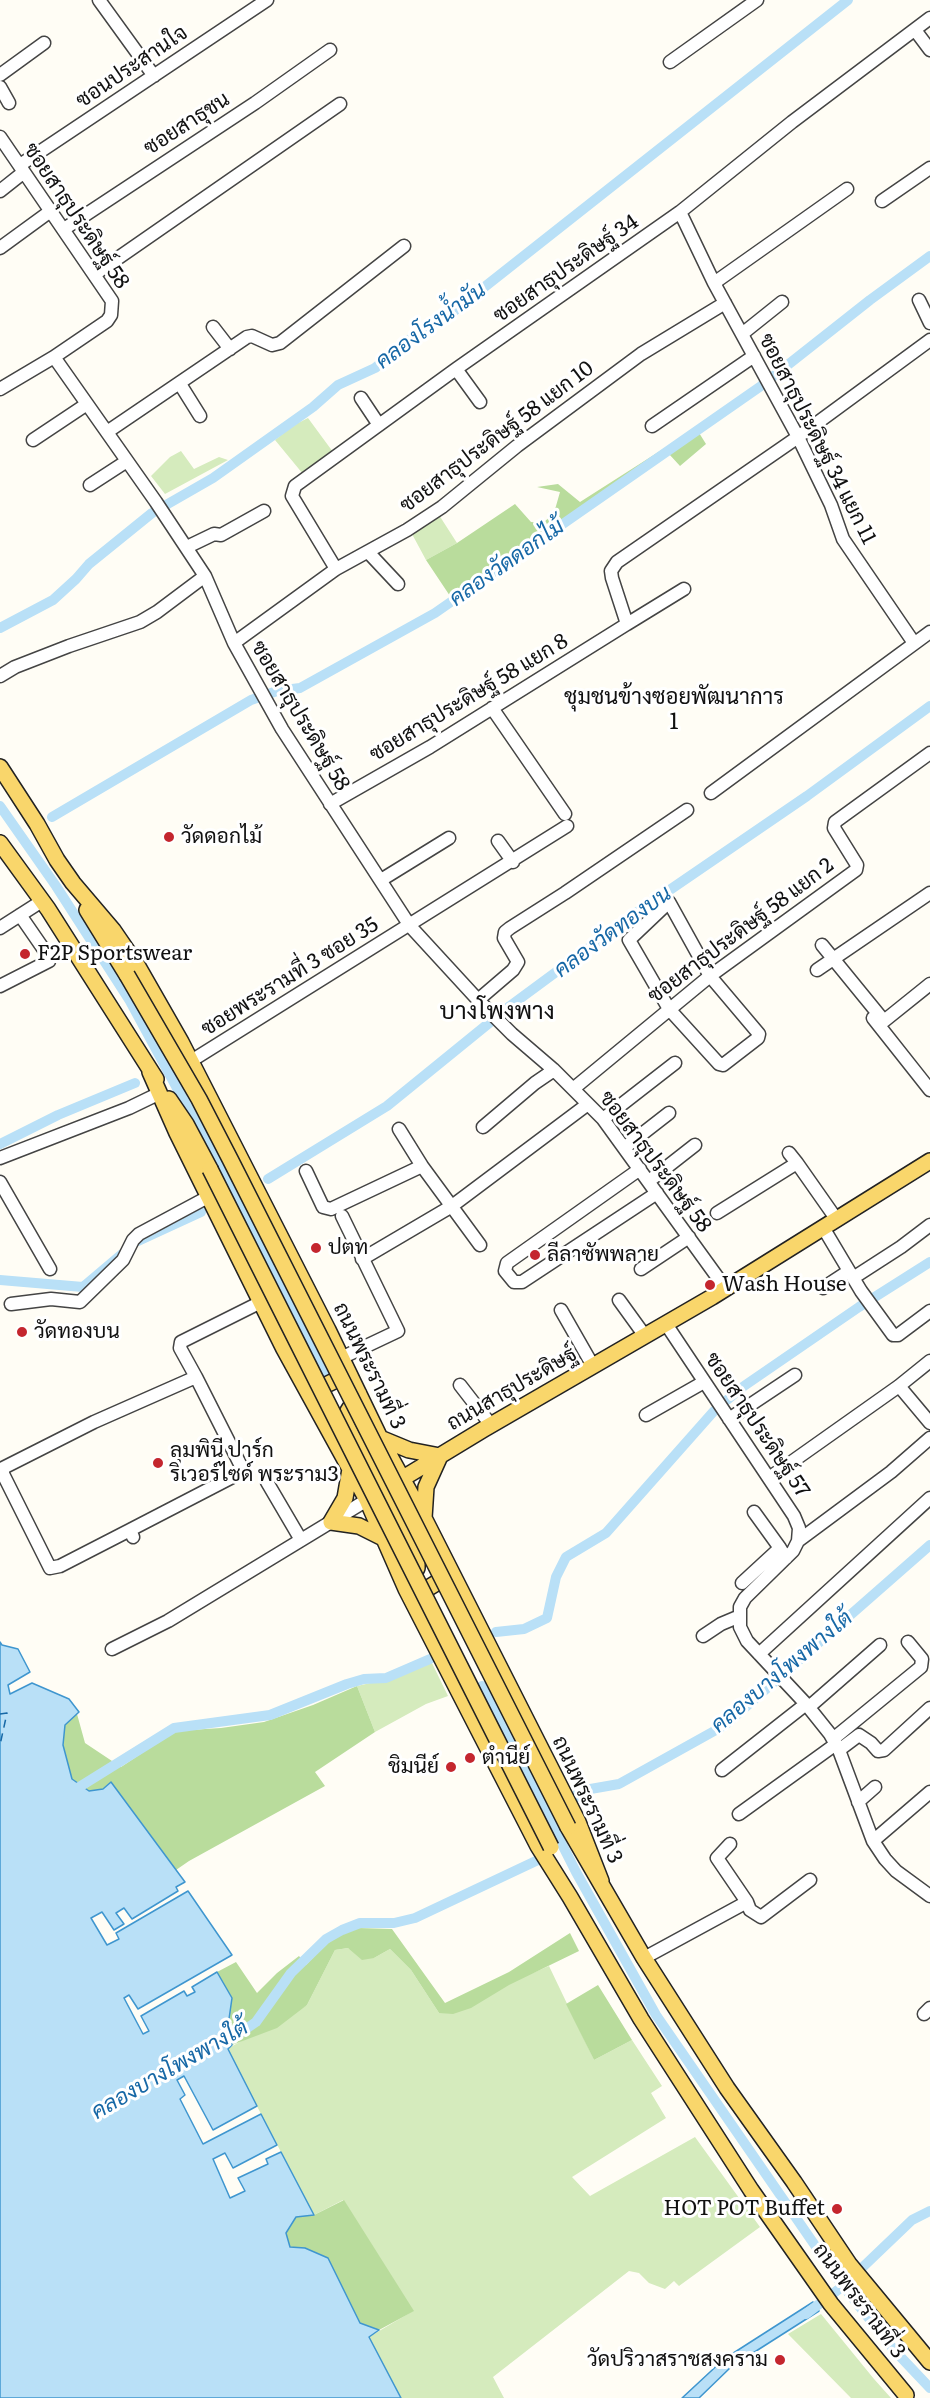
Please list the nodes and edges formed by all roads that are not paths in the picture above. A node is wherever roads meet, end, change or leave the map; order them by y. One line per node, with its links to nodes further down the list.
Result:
1 (99, 0): 11 (street)
2 (267, 0): 11 (street, ซอนประสานใจ)
3 (757, 0): 9 (street)
4 (930, 18): 5 (street, ซอยสาธุประดิษฐ์ 34)
5 (915, 30): 8 (street); 23 (street, ซอยสาธุประดิษฐ์ 34)
6 (44, 43): 10 (street)
7 (330, 50): 24 (street, ซอยสาธุชน)
8 (930, 50)
9 (670, 62)
10 (0, 75)
11 (154, 76): 18 (street, ซอนประสานใจ)
12 (0, 87): 13 (street)
13 (9, 103)
14 (340, 104): 27 (street)
15 (0, 137): 16 (street, ซอยสาธุประดิษฐ์ 58)
16 (4, 153): 18 (street, ซอยสาธุประดิษฐ์ 58)
17 (930, 168): 21 (street)
18 (22, 169): 20 (street, ซอนประสานใจ); 22 (street, ซอยสาธุประดิษฐ์ 58)
19 (847, 189): 28 (street)
20 (0, 191)
21 (882, 201)
22 (52, 210): 24 (street, ซอยสาธุประดิษฐ์ 58); 26 (street)
23 (680, 212): 28 (street, ซอยสาธุประดิษฐ์ 34 แยก 11); 39 (street, ซอยสาธุประดิษฐ์ 34)
24 (64, 229): 27 (street, ซอยสาธุประดิษฐ์ 58)
25 (404, 246): 36 (street)
26 (0, 248)
27 (95, 274): 38 (street, ซอยสาธุประดิษฐ์ 58)
28 (714, 283): 31 (street, ซอยสาธุประดิษฐ์ 34 แยก 11)
29 (919, 300): 32 (street)
30 (782, 302): 34 (street)
31 (725, 303): 34 (street, ซอยสาธุประดิษฐ์ 34 แยก 11); 55 (street, ซอยสาธุประดิษฐ์ 58 แยก 10)
32 (930, 323)
33 (213, 327): 36 (street)
34 (742, 334): 37 (street, ซอยสาธุประดิษฐ์ 34 แยก 11)
35 (930, 340): 49 (street)
36 (230, 349): 40 (street)
37 (754, 356): 47 (street); 49 (street, ซอยสาธุประดิษฐ์ 34 แยก 11)
38 (54, 357): 41 (street); 44 (street, ซอยสาธุประดิษฐ์ 58)
39 (456, 369): 43 (street); 46 (street, ซอยสาธุประดิษฐ์ 34)
40 (180, 384): 45 (street); 48 (street)
41 (0, 389)
42 (361, 398): 46 (street)
43 (480, 402)
44 (87, 404): 48 (street, ซอยสาธุประดิษฐ์ 58); 50 (street)
45 (200, 416)
46 (379, 425): 56 (street, ซอยสาธุประดิษฐ์ 34)
47 (652, 426)
48 (107, 432): 51 (street, ซอยสาธุประดิษฐ์ 58)
49 (798, 437): 60 (street); 63 (street, ซอยสาธุประดิษฐ์ 34 แยก 11)
50 (33, 440)
51 (127, 461): 52 (street); 54 (street, ซอยสาธุประดิษฐ์ 58)
52 (90, 485)
53 (264, 511): 54 (street)
54 (187, 547): 57 (street, ซอยสาธุประดิษฐ์ 58)
55 (368, 552): 56 (street, ซอยสาธุประดิษฐ์ 58 แยก 10); 58 (street)
56 (336, 569): 62 (street, ซอยสาธุประดิษฐ์ 58 แยก 10)
57 (205, 576): 62 (street, ซอยสาธุประดิษฐ์ 58); 64 (street)
58 (398, 584)
59 (684, 589): 60 (street, ซอยสาธุประดิษฐ์ 58 แยก 8)
60 (627, 624): 65 (street, ซอยสาธุประดิษฐ์ 58 แยก 8)
61 (930, 632): 63 (street)
62 (234, 643): 69 (street, ซอยสาธุประดิษฐ์ 58)
63 (914, 643): 68 (street)
64 (0, 676)
65 (492, 708): 69 (street, ซอยสาธุประดิษฐ์ 58 แยก 8); 74 (street, ซอยพระรามที่ 3 ซอย 35)
66 (930, 753): 85 (street, ซอยสาธุประดิษฐ์ 58 แยก 2)
67 (0, 767): 76 (main road, ถนนพระรามที่ 3)
68 (711, 793)
69 (330, 804): 75 (street, ซอยสาธุประดิษฐ์ 58)
70 (687, 810): 89 (street)
71 (449, 838): 75 (street)
72 (498, 841): 74 (street)
73 (0, 843): 78 (main road, ถนนพระรามที่ 3)
74 (513, 862): 80 (street, ซอยพระรามที่ 3 ซอย 35)
75 (381, 880): 80 (street, ซอยสาธุประดิษฐ์ 58)
76 (73, 883): 91 (main road, ถนนพระรามที่ 3); 184 (main road, ถนนพระรามที่ 3, bridge)
77 (930, 893): 83 (street)
78 (42, 901): 79 (street); 94 (main road, ถนนพระรามที่ 3)
79 (20, 915): 81 (street); 87 (street)
80 (410, 926): 89 (street, ซอยสาธุประดิษฐ์ 58); 91 (street, ซอยพระรามที่ 3 ซอย 35)
81 (0, 928)
82 (822, 945): 83 (street)
83 (834, 959): 84 (street); 86 (street)
84 (817, 970)
85 (710, 976): 90 (street, ซอยสาธุประดิษฐ์ 58 แยก 2); 90 (street); 90 (street)
86 (930, 984)
87 (0, 987)
88 (854, 994): 96 (street)
89 (478, 1000): 93 (street, ซอยสาธุประดิษฐ์ 58)
90 (669, 1009): 95 (street, ซอยสาธุประดิษฐ์ 58 แยก 2)
91 (191, 1061): 135 (main road, ถนนพระรามที่ 3)
92 (675, 1063): 100 (street)
93 (554, 1070): 95 (street, ซอยสาธุประดิษฐ์ 58); 101 (street)
94 (150, 1072): 97 (main road, ถนนพระรามที่ 3); 187 (main road, ถนนพระรามที่ 3, bridge)
95 (573, 1089): 98 (street, ซอยสาธุประดิษฐ์ 58)
96 (930, 1090)
97 (159, 1093): 105 (street); 113 (main road, ถนนพระรามที่ 3)
98 (588, 1104): 100 (street, ซอยสาธุประดิษฐ์ 58); 114 (street)
99 (669, 1113): 104 (street)
100 (603, 1119): 104 (street, ซอยสาธุประดิษฐ์ 58)
101 (483, 1127)
102 (399, 1129): 107 (street)
103 (695, 1145): 110 (street)
104 (624, 1148): 108 (street, ซอยสาธุประดิษฐ์ 58)
105 (0, 1158)
106 (930, 1161): 117 (main road, ถนนสาธุประดิษฐ์)
107 (422, 1166): 109 (street); 114 (street)
108 (640, 1169): 110 (street, ซอยสาธุประดิษฐ์ 58); 112 (street)
109 (306, 1171)
110 (649, 1181): 112 (street, ซอยสาธุประดิษฐ์ 58)
111 (0, 1182): 123 (street)
112 (657, 1193): 120 (street, ซอยสาธุประดิษฐ์ 58)
113 (208, 1197): 129 (main road, ถนนพระรามที่ 3); 130 (street)
114 (452, 1206): 121 (street); 122 (street)
115 (717, 1213): 117 (street)
116 (342, 1216): 122 (street)
117 (837, 1220): 119 (main road, ถนนสาธุประดิษฐ์)
118 (930, 1225): 125 (street)
119 (824, 1229): 125 (street); 127 (main road, ถนนสาธุประดิษฐ์)
120 (689, 1237): 124 (street); 127 (street, ซอยสาธุประดิษฐ์ 58)
121 (480, 1245)
122 (362, 1259): 135 (street)
123 (50, 1269)
124 (642, 1269)
125 (851, 1275): 126 (street); 132 (street)
126 (823, 1288)
127 (726, 1289): 133 (main road, ถนนสาธุประดิษฐ์)
128 (620, 1300): 134 (street)
129 (261, 1302): 139 (street); 141 (main road, ถนนพระรามที่ 3)
130 (11, 1304)
131 (561, 1310): 137 (street)
132 (930, 1311)
133 (666, 1324): 134 (main road, ถนนสาธุประดิษฐ์); 140 (street, ซอยสาธุประดิษฐ์ 57)
134 (645, 1336): 137 (main road, ถนนสาธุประดิษฐ์)
135 (342, 1359): 141 (main road); 144 (main road, ถนนพระรามที่ 3)
136 (930, 1361): 143 (street)
137 (593, 1366): 148 (main road, ถนนสาธุประดิษฐ์)
138 (795, 1375): 146 (street)
139 (196, 1377): 139 (street)
140 (704, 1382): 145 (street); 146 (street, ซอยสาธุประดิษฐ์ 57)
141 (302, 1384): 152 (main road, ถนนพระรามที่ 3)
142 (460, 1385): 148 (street)
143 (899, 1386): 147 (street); 153 (street)
144 (359, 1394): 149 (main road, ถนนพระรามที่ 3); 156 (main road)
145 (646, 1415)
146 (729, 1419): 153 (street, ซอยสาธุประดิษฐ์ 57)
147 (930, 1423)
148 (491, 1425): 151 (main road, ถนนสาธุประดิษฐ์)
149 (380, 1438): 151 (main road); 154 (main road, ถนนพระรามที่ 3)
150 (930, 1438): 164 (street)
151 (440, 1456): 154 (main road, ถนนสาธุประดิษฐ์); 160 (main road)
152 (350, 1469): 158 (main road, ถนนพระรามที่ 3); 161 (main road)
153 (769, 1478): 164 (street, ซอยสาธุประดิษฐ์ 57)
154 (402, 1479): 156 (main road, ถนนสาธุประดิษฐ์); 160 (main road, ถนนพระรามที่ 3)
155 (267, 1482): 163 (street)
156 (381, 1492): 158 (main road, ถนนสาธุประดิษฐ์); 168 (main road)
157 (930, 1498): 175 (street)
158 (367, 1500): 161 (street, ถนนสาธุประดิษฐ์); 162 (main road, ถนนพระรามที่ 3)
159 (754, 1512): 165 (street)
160 (424, 1518): 167 (main road, ถนนพระรามที่ 3)
161 (331, 1522): 162 (main road); 163 (street, ถนนสาธุประดิษฐ์)
162 (385, 1539): 168 (main road, ถนนพระรามที่ 3)
163 (301, 1540): 174 (street, ถนนสาธุประดิษฐ์)
164 (798, 1541): 165 (street)
165 (783, 1553): 166 (street); 170 (street)
166 (742, 1582)
167 (458, 1587): 169 (main road); 184 (main road, ถนนพระรามที่ 3)
168 (406, 1589): 169 (main road, ถนนพระรามที่ 3)
169 (418, 1612): 187 (main road, ถนนพระรามที่ 3)
170 (740, 1616): 171 (street); 175 (street)
171 (704, 1636)
172 (908, 1642): 178 (street)
173 (880, 1645): 176 (street)
174 (112, 1649)
175 (759, 1654): 176 (street)
176 (808, 1705): 178 (street); 179 (street)
177 (930, 1708): 178 (street)
178 (836, 1744): 182 (street); 183 (street)
179 (722, 1770)
180 (875, 1787): 182 (street)
181 (930, 1792): 185 (street)
182 (858, 1802): 185 (street)
183 (738, 1814)
184 (573, 1825): 191 (main road, ถนนพระรามที่ 3)
185 (873, 1842): 189 (street)
186 (730, 1844): 190 (street)
187 (545, 1851): 193 (main road, ถนนพระรามที่ 3)
188 (810, 1880): 190 (street)
189 (930, 1896)
190 (747, 1902): 191 (street)
191 (644, 1958): 192 (main road, ถนนพระรามที่ 3)
192 (930, 2362)
193 (906, 2395)

